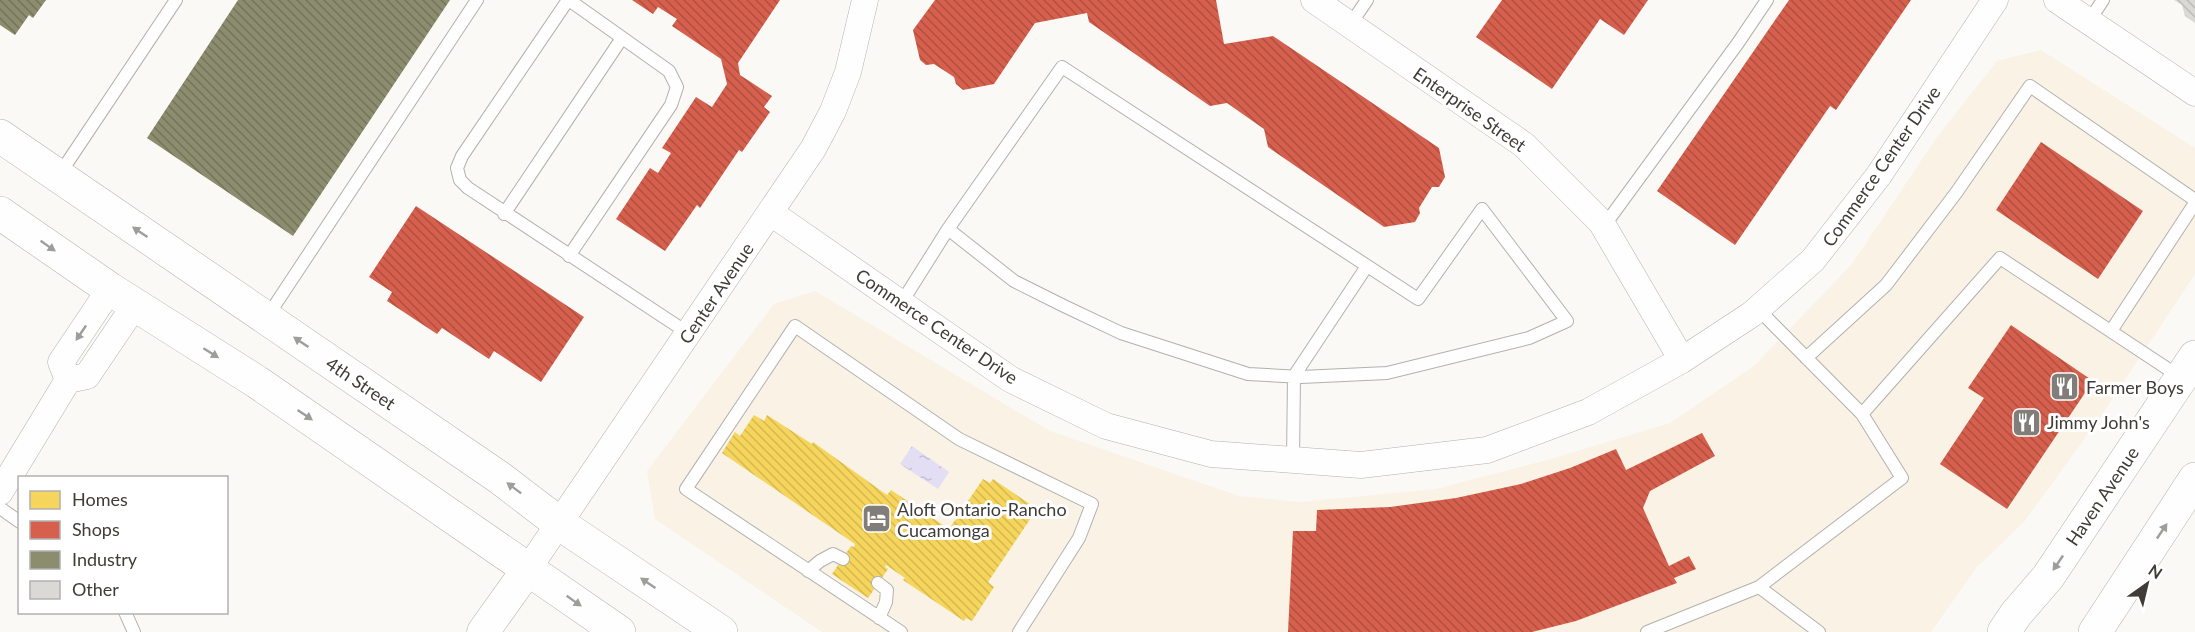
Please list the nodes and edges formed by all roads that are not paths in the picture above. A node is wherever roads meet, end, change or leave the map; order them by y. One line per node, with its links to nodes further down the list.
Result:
1 (176, 0): 16 (lane)
2 (477, 0): 28 (lane)
3 (568, 0): 13 (lane); 20 (lane)
4 (865, 0): 19 (street, Center Avenue)
5 (1314, 0): 12 (street, Enterprise Street)
6 (1367, 0): 12 (lane)
7 (1767, 0): 21 (lane)
8 (1995, 0): 27 (street, Commerce Center Drive)
9 (2057, 0): 11 (street)
10 (2103, 0): 11 (lane)
11 (2089, 21): 14 (street)
12 (1350, 25): 21 (street, Enterprise Street)
13 (622, 38): 20 (lane); 23 (lane)
14 (2195, 93)
15 (0, 136): 16 (main road, 4th Street)
16 (58, 176): 28 (main road, 4th Street, one-way to 16)
17 (2195, 201): 29 (lane); 31 (lane)
18 (0, 213): 25 (main road, one-way to 25)
19 (771, 213): 26 (street, Commerce Center Drive); 30 (street, Center Avenue)
20 (504, 214): 23 (lane)
21 (1604, 226): 32 (street, Enterprise Street)
22 (948, 229): 24 (lane); 26 (lane); 34 (lane)
23 (569, 256): 30 (lane)
24 (1367, 266): 34 (lane); 34 (lane)
25 (122, 297): 38 (street); 43 (main road, one-way to 43)
26 (902, 302): 36 (street, Commerce Center Drive)
27 (1758, 309): 31 (lane); 32 (street, Commerce Center Drive)
28 (266, 318): 41 (main road, 4th Street, one-way to 28)
29 (2111, 331): 33 (lane); 35 (lane)
30 (688, 333): 41 (street, Center Avenue)
31 (1806, 358): 35 (lane)
32 (1682, 360): 36 (street, Commerce Center Drive)
33 (2188, 367): 57 (main road, Haven Avenue, one-way to 57)
34 (1294, 376): 36 (lane)
35 (1862, 414): 46 (lane)
36 (1293, 460)
37 (2195, 479): 58 (main road, one-way to 37)
38 (0, 492)
39 (0, 508): 40 (lane)
40 (18, 521)
41 (560, 524): 43 (street, Center Avenue); 52 (main road, 4th Street, one-way to 41)
42 (843, 559): 44 (lane)
43 (528, 569): 50 (street); 51 (main road, one-way to 51)
44 (808, 571): 48 (lane); 54 (lane)
45 (878, 583): 48 (lane)
46 (1759, 587): 55 (lane); 56 (lane)
47 (126, 614): 49 (lane)
48 (879, 618): 53 (lane)
49 (134, 632)
50 (483, 632)
51 (619, 632)
52 (721, 632)
53 (901, 632)
54 (1019, 632)
55 (1647, 632)
56 (1819, 632)
57 (2004, 632)
58 (2095, 632)

